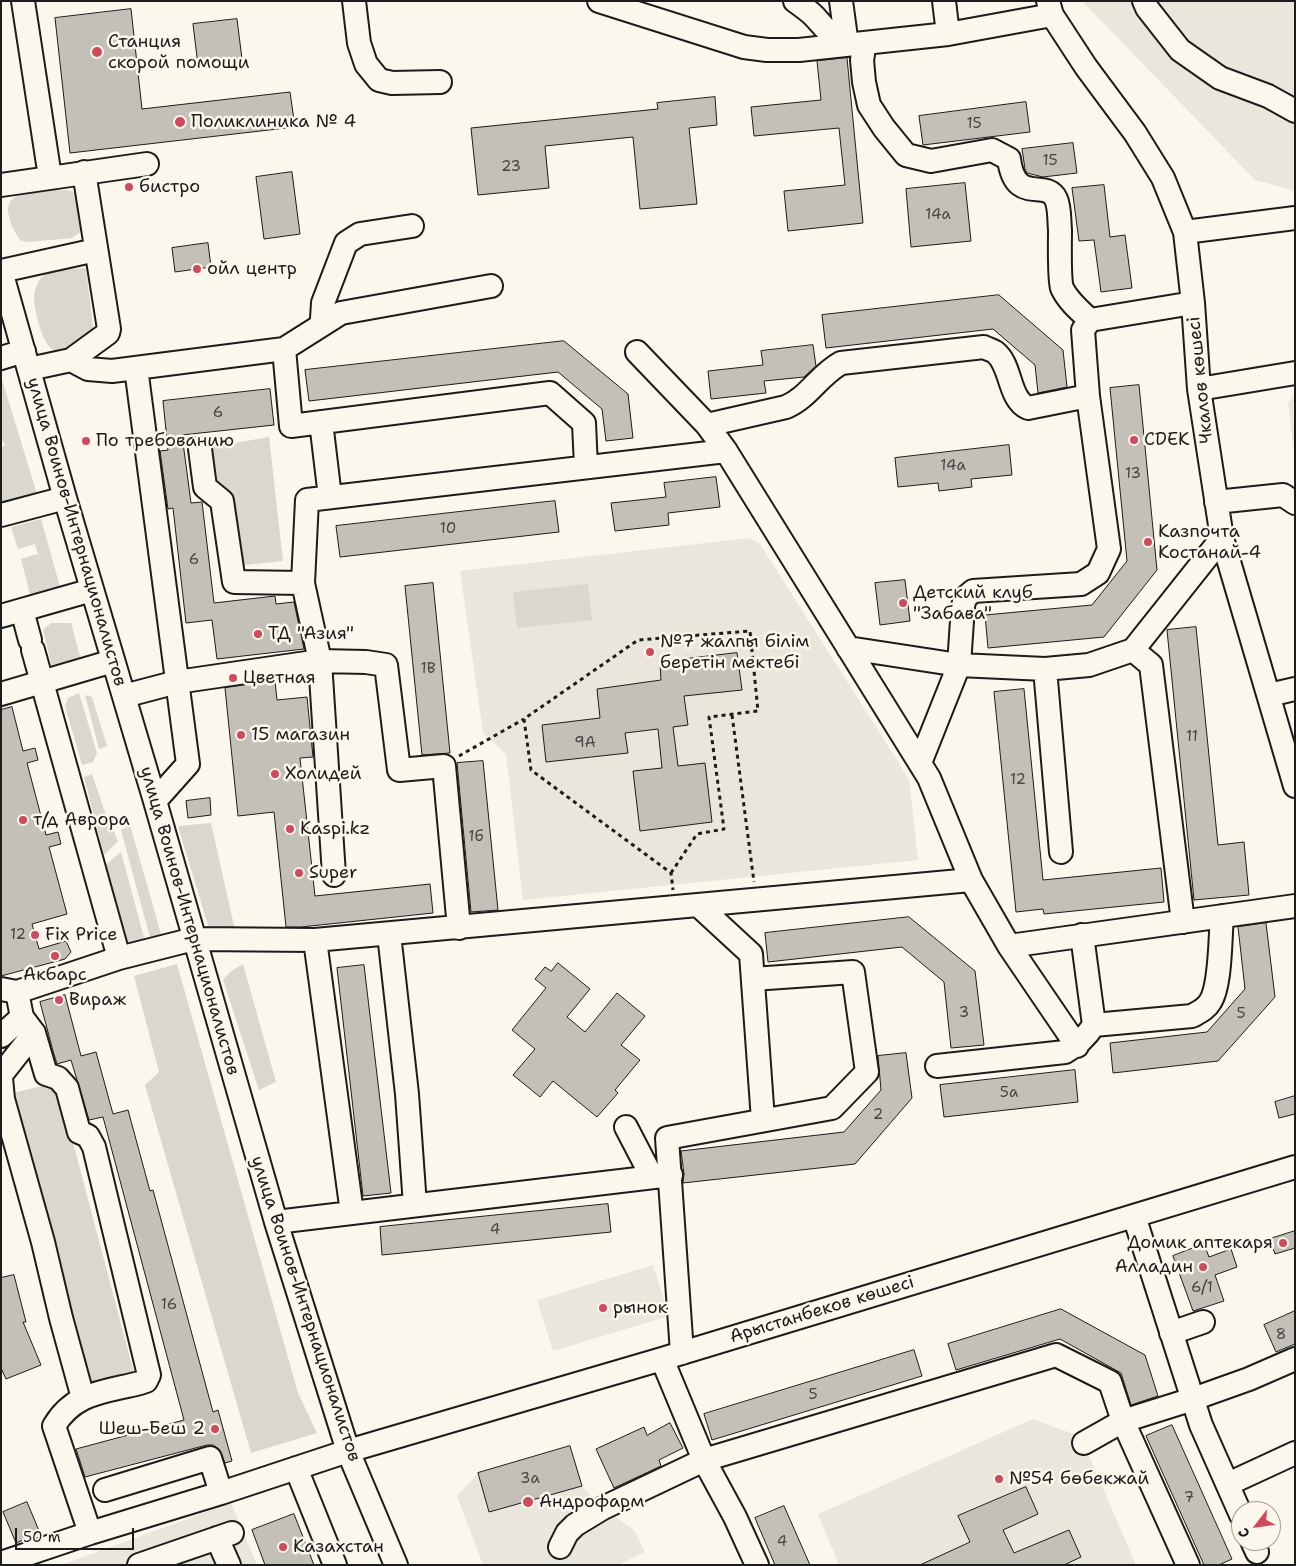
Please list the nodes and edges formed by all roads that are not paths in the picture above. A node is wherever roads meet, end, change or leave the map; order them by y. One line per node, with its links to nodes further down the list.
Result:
1 (23, 1): 15 (street)
2 (354, 1): 11 (street)
3 (599, 1): 10 (street)
4 (796, 1): 10 (street)
5 (841, 1): 10 (street)
6 (944, 1): 9 (street)
7 (1144, 1): 12 (street)
8 (1050, 8): 9 (street); 19 (street, Чкалов көшесі)
9 (948, 34): 10 (street)
10 (856, 44): 24 (street)
11 (440, 82)
12 (1295, 112)
13 (147, 164): 14 (street)
14 (84, 172): 15 (street); 20 (street)
15 (50, 177): 16 (street)
16 (1, 185)
17 (1295, 218): 19 (street)
18 (412, 226): 25 (street)
19 (1185, 232): 23 (street, Чкалов көшесі)
20 (96, 250): 21 (street); 30 (street)
21 (1, 271): 29 (street, улица Воинов-Интернационалистов)
22 (491, 286): 25 (street)
23 (1193, 303): 24 (street); 33 (street, Чкалов көшесі)
24 (1090, 320): 34 (street)
25 (324, 323): 26 (street)
26 (284, 349): 31 (street); 35 (street)
27 (637, 352): 36 (street)
28 (1, 358): 29 (street)
29 (27, 360): 30 (street); 41 (street, улица Воинов-Интернационалистов)
30 (71, 360): 31 (street)
31 (136, 368): 56 (street)
32 (1295, 373): 33 (street)
33 (1199, 389): 42 (street, Чкалов көшесі)
34 (1088, 396): 36 (street); 53 (street)
35 (321, 422): 39 (street); 40 (street)
36 (707, 425): 38 (street)
37 (200, 449): 46 (street)
38 (726, 451): 39 (street); 49 (street)
39 (586, 467): 40 (street)
40 (330, 497): 46 (street)
41 (65, 498): 44 (street); 47 (street, улица Воинов-Интернационалистов)
42 (1216, 502): 43 (street); 45 (street, Чкалов көшесі)
43 (1295, 503)
44 (1, 515)
45 (1222, 538): 50 (street); 59 (street, Чкалов көшесі)
46 (303, 583): 52 (street)
47 (92, 590): 48 (street); 51 (street, улица Воинов-Интернационалистов)
48 (11, 613): 55 (street)
49 (848, 648): 53 (street); 62 (street)
50 (1133, 650): 54 (street); 71 (street)
51 (113, 662): 55 (street); 60 (street, улица Воинов-Интернационалистов)
52 (320, 662): 56 (street); 66 (street); 72 (street)
53 (959, 665): 54 (street); 62 (street)
54 (1045, 669): 65 (street)
55 (42, 682): 58 (street); 78 (street)
56 (178, 682): 60 (street); 64 (street)
57 (1295, 689): 59 (street)
58 (1, 694)
59 (1269, 695): 61 (street, Чкалов көшесі)
60 (124, 696): 64 (street, улица Воинов-Интернационалистов)
61 (1286, 722): 63 (street, Чкалов көшесі)
62 (920, 763): 67 (street)
63 (1295, 786)
64 (155, 801): 75 (street, улица Воинов-Интернационалистов)
65 (1061, 852)
66 (334, 875)
67 (971, 880): 68 (street); 77 (street)
68 (699, 906): 72 (street); 79 (street)
69 (1295, 906): 70 (street)
70 (1222, 916): 71 (street); 82 (street)
71 (1183, 922): 74 (street)
72 (459, 928): 73 (street)
73 (389, 934): 76 (street); 91 (street)
74 (1082, 936): 77 (street); 82 (street)
75 (194, 939): 76 (street); 78 (street); 94 (street, улица Воинов-Интернационалистов)
76 (315, 940): 92 (street)
77 (1009, 946): 84 (street)
78 (119, 958): 80 (street)
79 (753, 979): 87 (street); 87 (street)
80 (9, 990): 81 (street)
81 (28, 1025): 83 (street); 86 (street); 99 (street)
82 (1094, 1025): 84 (street)
83 (1, 1036)
84 (1076, 1046): 85 (street)
85 (937, 1066)
86 (1, 1076): 99 (street)
87 (764, 1120): 90 (street)
88 (626, 1127): 90 (street)
89 (1295, 1167): 93 (street, Арыстанбеков көшесі)
90 (662, 1176): 91 (street); 97 (street)
91 (415, 1205): 92 (street)
92 (352, 1213): 94 (street)
93 (1134, 1216): 96 (street); 97 (street, Арыстанбеков көшесі)
94 (276, 1222): 103 (street, улица Воинов-Интернационалистов)
95 (1203, 1322): 96 (street)
96 (1171, 1333): 100 (street)
97 (672, 1356): 103 (street, Арыстанбеков көшесі); 104 (street)
98 (1295, 1359): 100 (street)
99 (83, 1398): 111 (street)
100 (1193, 1399): 101 (street); 107 (street)
101 (1123, 1421): 102 (street); 104 (street); 120 (street)
102 (1084, 1443)
103 (348, 1451): 106 (street, Арыстанбеков көшесі); 118 (street, улица Воинов-Интернационалистов)
104 (704, 1460): 112 (street); 119 (street)
105 (1292, 1461): 107 (street)
106 (296, 1468): 109 (street, Арыстанбеков көшесі); 117 (street)
107 (1228, 1484): 110 (street)
108 (105, 1490): 109 (street)
109 (221, 1493): 111 (street, Арыстанбеков көшесі)
110 (1235, 1501)
111 (90, 1533): 114 (street, Арыстанбеков көшесі)
112 (560, 1547)
113 (175, 1559): 115 (street); 116 (street)
114 (1, 1563)
115 (139, 1565)
116 (229, 1565)
117 (335, 1565)
118 (396, 1565)
119 (757, 1565)
120 (1188, 1565)

